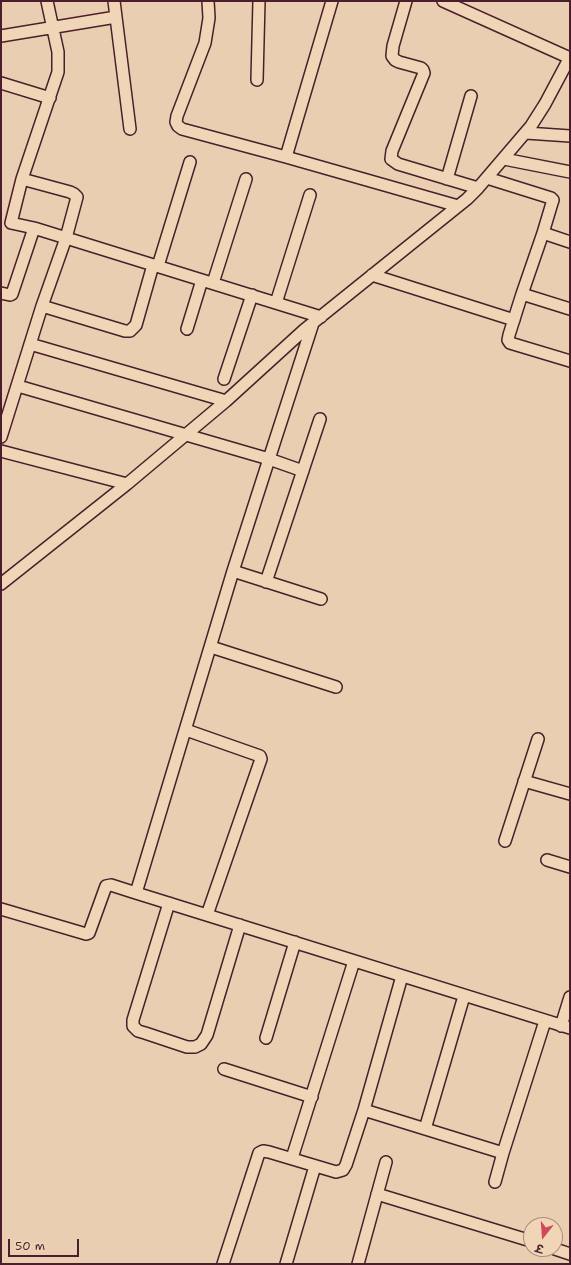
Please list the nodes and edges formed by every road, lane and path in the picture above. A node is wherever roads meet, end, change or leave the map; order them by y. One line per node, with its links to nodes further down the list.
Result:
1 (47, 1): 9 (street)
2 (114, 1): 8 (street)
3 (208, 1): 19 (street)
4 (259, 1): 12 (street)
5 (332, 1): 19 (street)
6 (406, 1): 26 (street)
7 (443, 1): 11 (street)
8 (116, 17): 9 (street); 16 (street)
9 (52, 27): 10 (street); 15 (street)
10 (1, 36)
11 (570, 58): 17 (street)
12 (257, 80)
13 (1, 83): 15 (street)
14 (471, 96): 26 (street)
15 (50, 98): 25 (street)
16 (130, 129)
17 (526, 133): 18 (street); 20 (street)
18 (570, 136)
19 (286, 157): 29 (street)
20 (504, 159): 22 (street); 24 (street)
21 (190, 162): 35 (street)
22 (570, 172)
23 (246, 178): 38 (street)
24 (487, 178): 27 (street); 32 (street)
25 (22, 179): 30 (street); 33 (street)
26 (446, 179): 27 (street)
27 (478, 188): 29 (street)
28 (310, 195): 42 (street)
29 (458, 206): 36 (street)
30 (6, 221): 31 (street)
31 (34, 228): 33 (street); 39 (street)
32 (543, 233): 34 (street); 40 (street)
33 (66, 238): 35 (street); 43 (street)
34 (570, 242)
35 (156, 265): 37 (street); 43 (street)
36 (372, 275): 45 (street); 46 (street)
37 (202, 280): 38 (street); 47 (street)
38 (213, 283): 41 (street)
39 (1, 293)
40 (522, 294): 44 (street); 46 (street)
41 (252, 295): 42 (street); 50 (street)
42 (276, 303): 45 (street)
43 (42, 306): 48 (street)
44 (570, 309)
45 (317, 320): 52 (street); 57 (street)
46 (514, 320): 49 (street)
47 (188, 329)
48 (30, 344): 51 (street); 52 (street)
49 (570, 362)
50 (224, 379)
51 (18, 386): 54 (street); 55 (street)
52 (226, 401): 54 (street)
53 (320, 419): 58 (street)
54 (186, 434): 57 (street); 59 (street)
55 (1, 437)
56 (1, 451): 59 (street)
57 (269, 459): 58 (street); 60 (street)
58 (303, 470): 61 (street)
59 (127, 484): 62 (street)
60 (233, 571): 61 (street); 64 (street)
61 (266, 582): 63 (street)
62 (1, 584)
63 (321, 599)
64 (211, 647): 65 (street); 66 (street)
65 (336, 687)
66 (186, 730): 73 (street); 76 (street)
67 (538, 739): 68 (street)
68 (524, 781): 69 (street); 70 (street)
69 (570, 794)
70 (505, 841)
71 (547, 860): 72 (street)
72 (570, 867)
73 (136, 893): 74 (street); 75 (street)
74 (169, 903): 76 (street); 77 (street)
75 (1, 909)
76 (207, 915): 77 (street)
77 (240, 925): 78 (street)
78 (295, 942): 79 (street); 85 (street)
79 (354, 961): 80 (street); 87 (street)
80 (402, 976): 81 (street); 88 (street)
81 (464, 996): 83 (street); 89 (street)
82 (570, 997): 84 (street)
83 (545, 1021): 84 (street); 90 (street)
84 (565, 1027)
85 (266, 1038)
86 (224, 1069): 87 (street)
87 (312, 1097): 91 (street)
88 (364, 1110): 89 (street); 93 (street)
89 (425, 1130): 90 (street)
90 (503, 1153): 94 (street)
91 (292, 1158): 93 (street); 97 (street)
92 (386, 1162): 95 (street)
93 (315, 1166): 98 (street)
94 (495, 1182)
95 (378, 1194): 96 (street); 99 (street)
96 (523, 1239)
97 (223, 1264)
98 (286, 1264)
99 (358, 1264)

